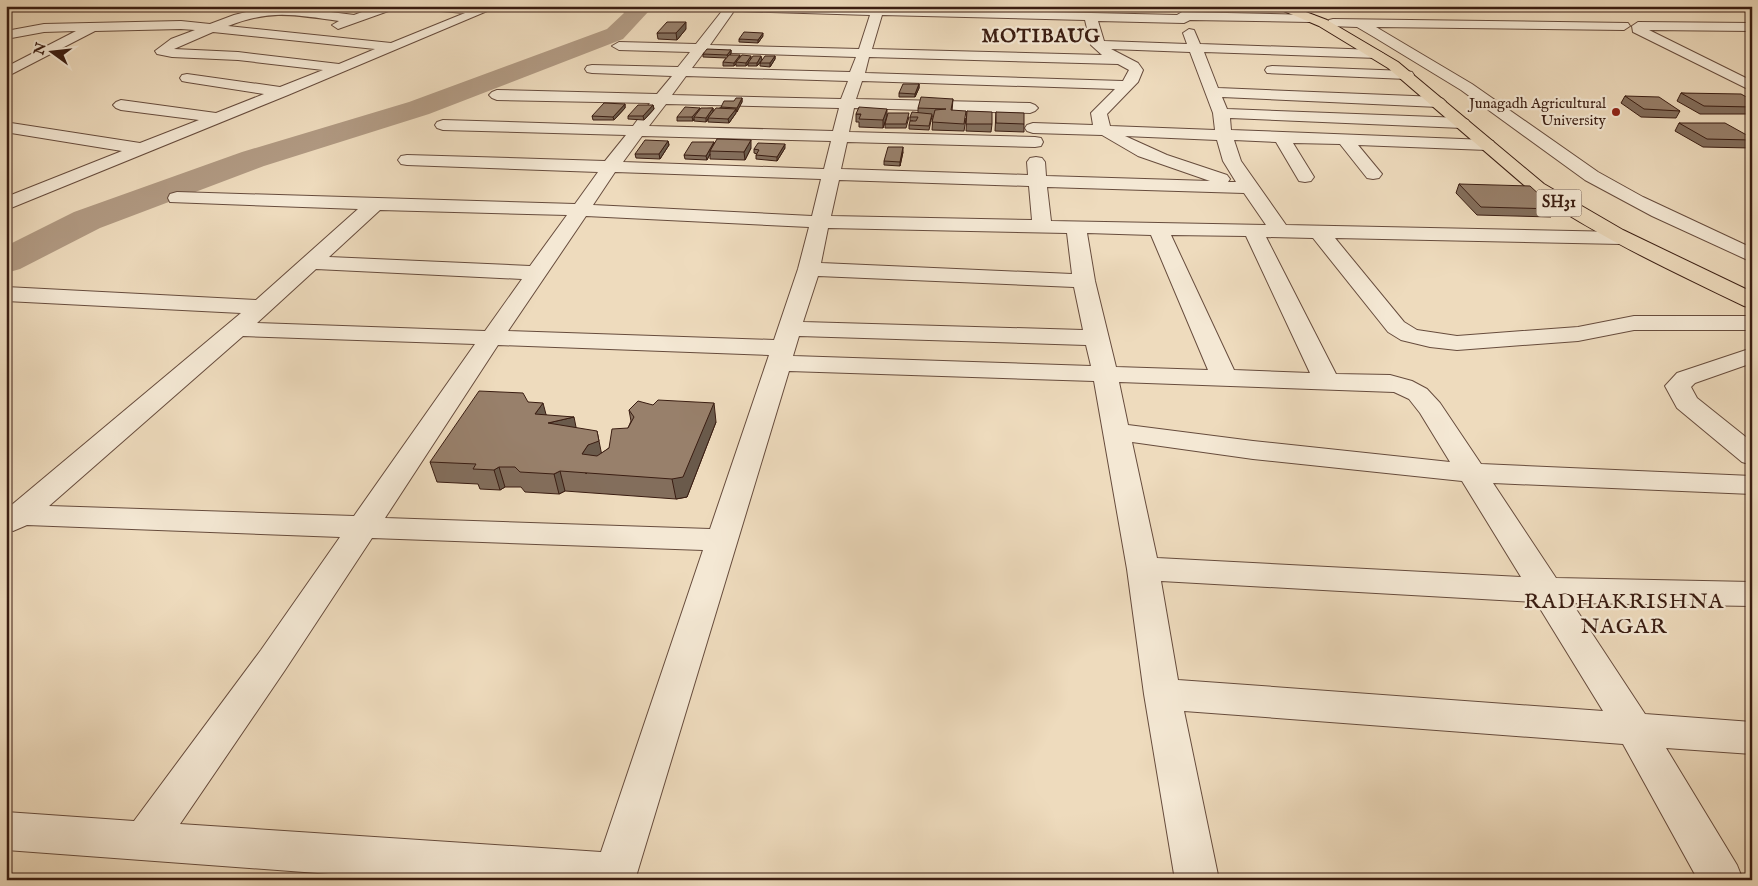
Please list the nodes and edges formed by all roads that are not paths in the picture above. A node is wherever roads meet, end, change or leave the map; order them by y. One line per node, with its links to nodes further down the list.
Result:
1 (390, 6): 17 (street)
2 (429, 6): 8 (street)
3 (665, 6): 19 (street)
4 (1103, 6): 15 (street)
5 (1137, 6): 11 (street)
6 (1278, 6): 16 (main road, SH31)
7 (1293, 6): 18 (main road)
8 (480, 9): 32 (street)
9 (970, 10): 13 (street); 30 (street)
10 (1376, 10): 21 (street)
11 (1181, 12): 15 (street); 16 (street); 34 (street)
12 (120, 14): 22 (street)
13 (1015, 15): 14 (street); 31 (street)
14 (1091, 17): 15 (street); 29 (street)
15 (1118, 18): 26 (street)
16 (1310, 18): 36 (main road, SH31)
17 (356, 19): 25 (street); 28 (street)
18 (1333, 23): 20 (street); 95 (main road)
19 (719, 24): 30 (street); 30 (street); 33 (street); 41 (street)
20 (1361, 24): 21 (street); 90 (street)
21 (1411, 24): 23 (street)
22 (95, 26): 25 (street); 27 (street); 42 (street)
23 (1633, 27): 24 (street); 47 (street)
24 (1752, 27)
25 (216, 28): 28 (street); 38 (street)
26 (1123, 30)
27 (6, 36)
28 (306, 37): 32 (street)
29 (1092, 38): 34 (street); 37 (street)
30 (867, 43): 31 (street); 41 (street); 45 (street); 52 (street); 55 (street); 63 (street)
31 (1020, 44): 37 (street); 45 (street)
32 (388, 46): 38 (street)
33 (620, 46)
34 (1195, 48): 35 (street); 49 (street)
35 (1259, 50): 36 (street); 40 (street)
36 (1377, 54): 43 (main road, SH31)
37 (1120, 60): 46 (street)
38 (336, 67): 48 (street)
39 (592, 70): 41 (street)
40 (1272, 70): 43 (street); 51 (street)
41 (683, 71): 52 (street)
42 (6, 73)
43 (1407, 76): 53 (main road, SH31)
44 (187, 78): 48 (street)
45 (1027, 82): 46 (street); 55 (street)
46 (1126, 85): 62 (street)
47 (1752, 87)
48 (278, 91): 57 (street)
49 (1212, 92): 51 (street); 56 (street)
50 (497, 95): 52 (street)
51 (1289, 96): 53 (street)
52 (664, 98): 61 (street)
53 (1438, 102): 58 (main road, SH31)
54 (122, 104): 57 (street)
55 (1030, 108): 64 (street)
56 (1221, 113): 58 (street); 65 (street)
57 (214, 117): 69 (street)
58 (1462, 123): 68 (main road, SH31)
59 (443, 125): 61 (street)
60 (11, 128): 69 (street)
61 (640, 130): 63 (street); 71 (street)
62 (1106, 131): 64 (street); 65 (street); 76 (street)
63 (841, 135): 64 (street); 73 (street)
64 (1034, 135): 75 (street)
65 (1224, 136): 66 (street); 76 (street)
66 (1282, 138): 67 (street); 74 (street)
67 (1346, 141): 68 (street); 72 (street)
68 (1487, 145): 89 (main road, SH31)
69 (137, 148): 77 (street); 79 (street)
70 (407, 160): 71 (street)
71 (610, 167): 73 (street); 81 (street)
72 (1373, 174)
73 (831, 175): 75 (street); 82 (street)
74 (1305, 177)
75 (1038, 180): 76 (street); 83 (street)
76 (1249, 188): 87 (street)
77 (6, 196)
78 (177, 198): 80 (street)
79 (6, 204)
80 (375, 204): 81 (street); 91 (street)
81 (580, 210): 82 (street); 93 (street)
82 (821, 222): 83 (street); 92 (street)
83 (1042, 228): 84 (street)
84 (1076, 228): 85 (street); 94 (street)
85 (1159, 230): 86 (street); 106 (street)
86 (1253, 231): 87 (street); 107 (street)
87 (1281, 232): 88 (street)
88 (1319, 232): 89 (street); 99 (street)
89 (1621, 238): 97 (main road, SH31)
90 (1752, 256)
91 (311, 262): 93 (street); 98 (street)
92 (809, 269): 94 (street); 103 (street)
93 (537, 273): 101 (street)
94 (1084, 281): 102 (street)
95 (1752, 291)
96 (6, 294): 98 (street)
97 (1752, 301)
98 (261, 307): 100 (street)
99 (1752, 322)
100 (237, 329): 101 (street); 112 (street)
101 (492, 337): 103 (street); 113 (street)
102 (1097, 338): 103 (street); 105 (street)
103 (784, 347): 105 (street); 114 (street)
104 (1752, 355): 109 (street)
105 (1105, 374): 106 (street); 108 (street)
106 (1225, 379): 107 (street)
107 (1328, 382): 110 (street)
108 (1117, 432): 110 (street); 115 (street)
109 (1750, 452)
110 (1472, 473): 111 (street); 116 (street)
111 (1752, 485)
112 (13, 521): 113 (street)
113 (361, 528): 114 (street); 122 (street)
114 (723, 540): 123 (street)
115 (1143, 569): 116 (street); 118 (street)
116 (1545, 590): 117 (street); 119 (street)
117 (1752, 594)
118 (1162, 694): 119 (street); 124 (street)
119 (1635, 730): 120 (street); 125 (street)
120 (1752, 738)
121 (6, 831): 122 (street)
122 (144, 841): 123 (street)
123 (614, 877)
124 (1197, 880)
125 (1722, 880)

